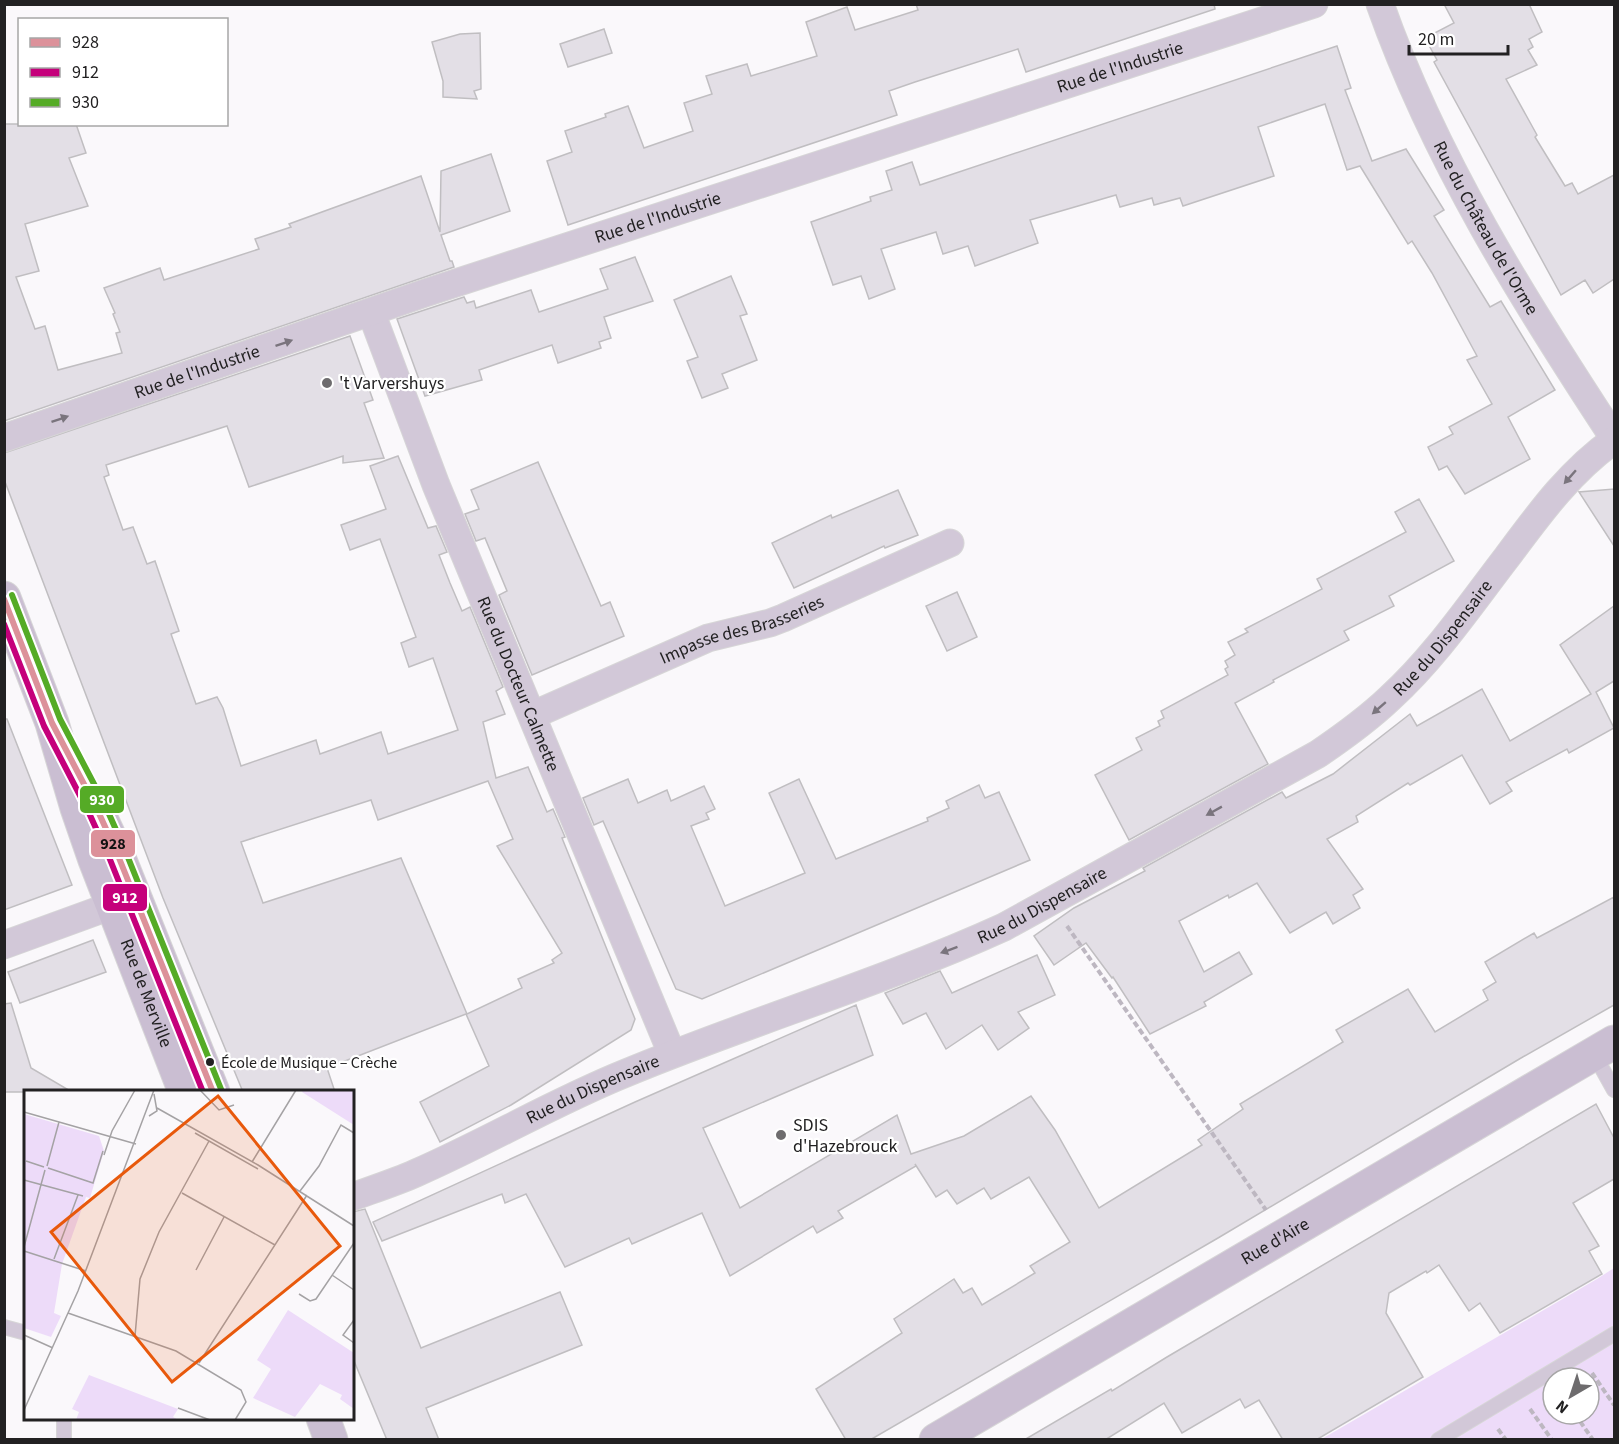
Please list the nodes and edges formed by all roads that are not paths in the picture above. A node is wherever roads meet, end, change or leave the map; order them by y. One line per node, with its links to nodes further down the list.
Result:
1 (1314, 4): 3 (street, Rue de l'Industrie)
2 (1380, 4): 5 (street, Rue du Château de l'Orme)
3 (371, 312): 4 (street, Rue de l'Industrie, one-way to 3); 8 (street, Rue du Docteur Calmette)
4 (4, 438)
5 (1614, 439): 12 (street, Rue du Dispensaire, one-way to 12)
6 (950, 543): 8 (street, Impasse des Brasseries)
7 (4, 598): 9 (street, Rue de Merville)
8 (533, 715): 12 (street, Rue du Docteur Calmette)
9 (124, 902): 10 (street); 13 (street, Rue de Merville); 14 (street, Rue de Merville)
10 (4, 945)
11 (1604, 1048): 15 (lane); 26 (street, Rue d'Aire)
12 (672, 1054): 16 (street, Rue du Dispensaire)
13 (184, 1090)
14 (212, 1090)
15 (1614, 1090)
16 (354, 1196)
17 (4, 1327): 18 (lane)
18 (24, 1332)
19 (1614, 1334): 27 (lane)
20 (64, 1420): 23 (lane)
21 (323, 1420): 24 (street)
22 (341, 1420): 25 (street)
23 (64, 1440)
24 (331, 1440)
25 (349, 1440)
26 (936, 1440)
27 (1438, 1440)

